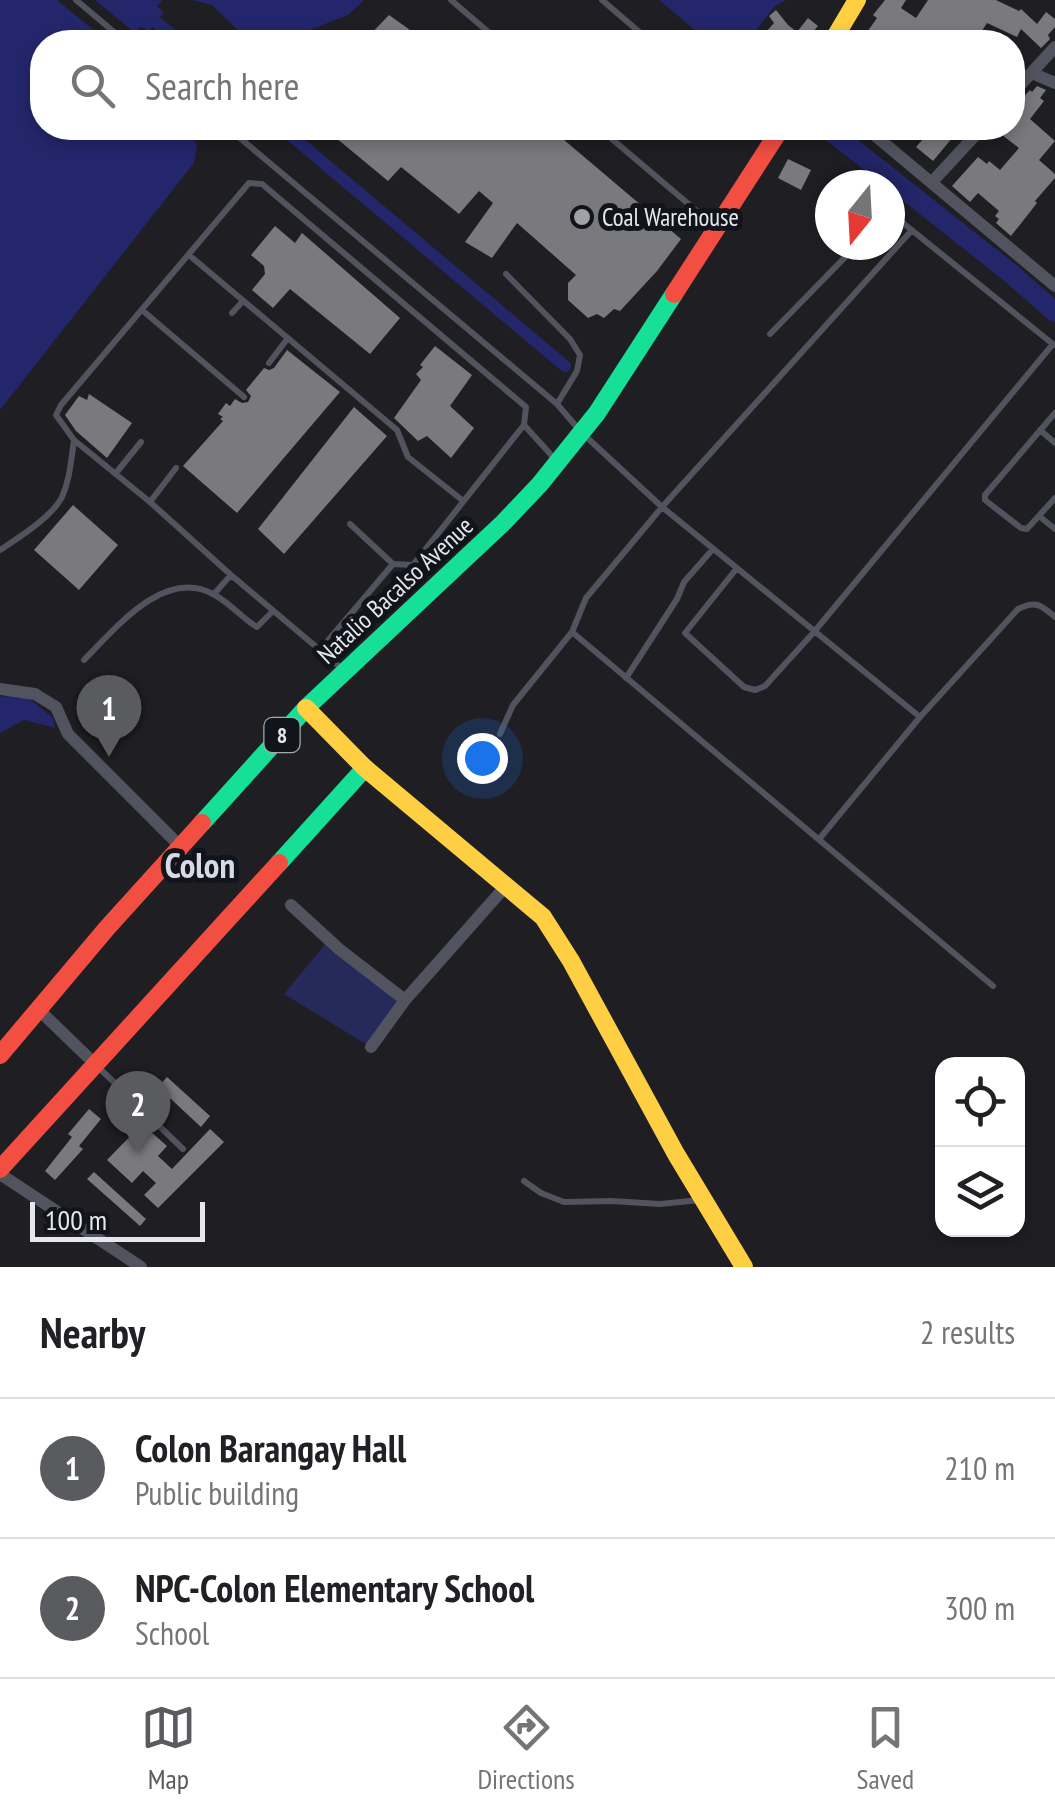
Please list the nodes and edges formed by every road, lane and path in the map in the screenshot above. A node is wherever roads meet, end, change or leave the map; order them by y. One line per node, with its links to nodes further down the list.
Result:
1 (76, 0): 5 (lane)
2 (451, 0): 6 (lane)
3 (602, 0): 7 (lane)
4 (857, 0): 8 (main road)
5 (112, 30)
6 (486, 30)
7 (637, 30)
8 (839, 30)
9 (1055, 48): 10 (street)
10 (1032, 73): 11 (street); 12 (street)
11 (1025, 80)
12 (1055, 83)
13 (242, 140): 34 (lane)
14 (614, 140): 20 (lane)
15 (773, 140): 20 (main road, Natalio Bacalso Avenue / 8)
16 (881, 140): 18 (street)
17 (971, 140): 18 (street)
18 (932, 182): 25 (street)
19 (905, 224): 21 (lane)
20 (717, 228): 38 (main road, Natalio Bacalso Avenue / 8)
21 (912, 230): 31 (lane); 48 (lane)
22 (188, 254): 26 (lane); 27 (lane); 36 (lane)
23 (842, 260): 29 (lane)
24 (506, 274): 34 (lane)
25 (1055, 286)
26 (243, 301): 28 (lane); 30 (lane)
27 (142, 310): 33 (lane); 39 (lane)
28 (232, 313)
29 (770, 334)
30 (288, 338): 32 (lane); 46 (lane)
31 (1054, 345): 61 (lane)
32 (269, 362)
33 (244, 397)
34 (557, 404): 38 (lane)
35 (1055, 413): 37 (lane)
36 (524, 425): 42 (lane); 46 (lane)
37 (1040, 430): 41 (lane); 49 (lane)
38 (581, 432): 42 (main road, Natalio Bacalso Avenue / 8); 48 (lane)
39 (74, 440): 44 (lane); 53 (lane)
40 (141, 442): 44 (lane)
41 (1055, 443)
42 (558, 461): 64 (main road, Natalio Bacalso Avenue / 8)
43 (176, 468): 47 (lane)
44 (116, 474): 47 (lane)
45 (1055, 498): 49 (lane)
46 (462, 500): 54 (lane)
47 (150, 502): 56 (lane)
48 (662, 507): 52 (lane); 60 (lane)
49 (1039, 516): 51 (lane)
50 (350, 524): 54 (lane)
51 (1055, 529)
52 (713, 549): 55 (lane); 65 (lane)
53 (0, 550)
54 (393, 564): 62 (lane)
55 (737, 568): 61 (lane); 61 (lane)
56 (230, 575): 57 (lane); 58 (lane)
57 (214, 594): 58 (lane); 63 (lane)
58 (273, 611): 62 (lane)
59 (1055, 617): 68 (lane)
60 (572, 632): 65 (lane); 69 (lane)
61 (814, 632): 68 (lane)
62 (320, 650): 64 (lane)
63 (84, 660)
64 (345, 670): 67 (main road, Natalio Bacalso Avenue / 8)
65 (626, 678): 71 (lane)
66 (0, 690): 72 (street)
67 (306, 708): 70 (main road); 72 (main road, Natalio Bacalso Avenue / 8)
68 (920, 717): 71 (lane)
69 (500, 734)
70 (364, 768): 73 (main road); 80 (main road)
71 (820, 838): 75 (lane)
72 (181, 847): 77 (main road, Natalio Bacalso Avenue / 8)
73 (506, 887): 76 (street); 84 (main road)
74 (291, 905): 76 (street)
75 (992, 986)
76 (405, 1000): 78 (street)
77 (38, 1009): 79 (main road, Natalio Bacalso Avenue / 8); 80 (street)
78 (370, 1047)
79 (0, 1055)
80 (95, 1064): 81 (lane); 82 (main road)
81 (183, 1149)
82 (0, 1172): 85 (street)
83 (524, 1181): 84 (lane)
84 (702, 1200): 86 (main road)
85 (141, 1267)
86 (744, 1267)

